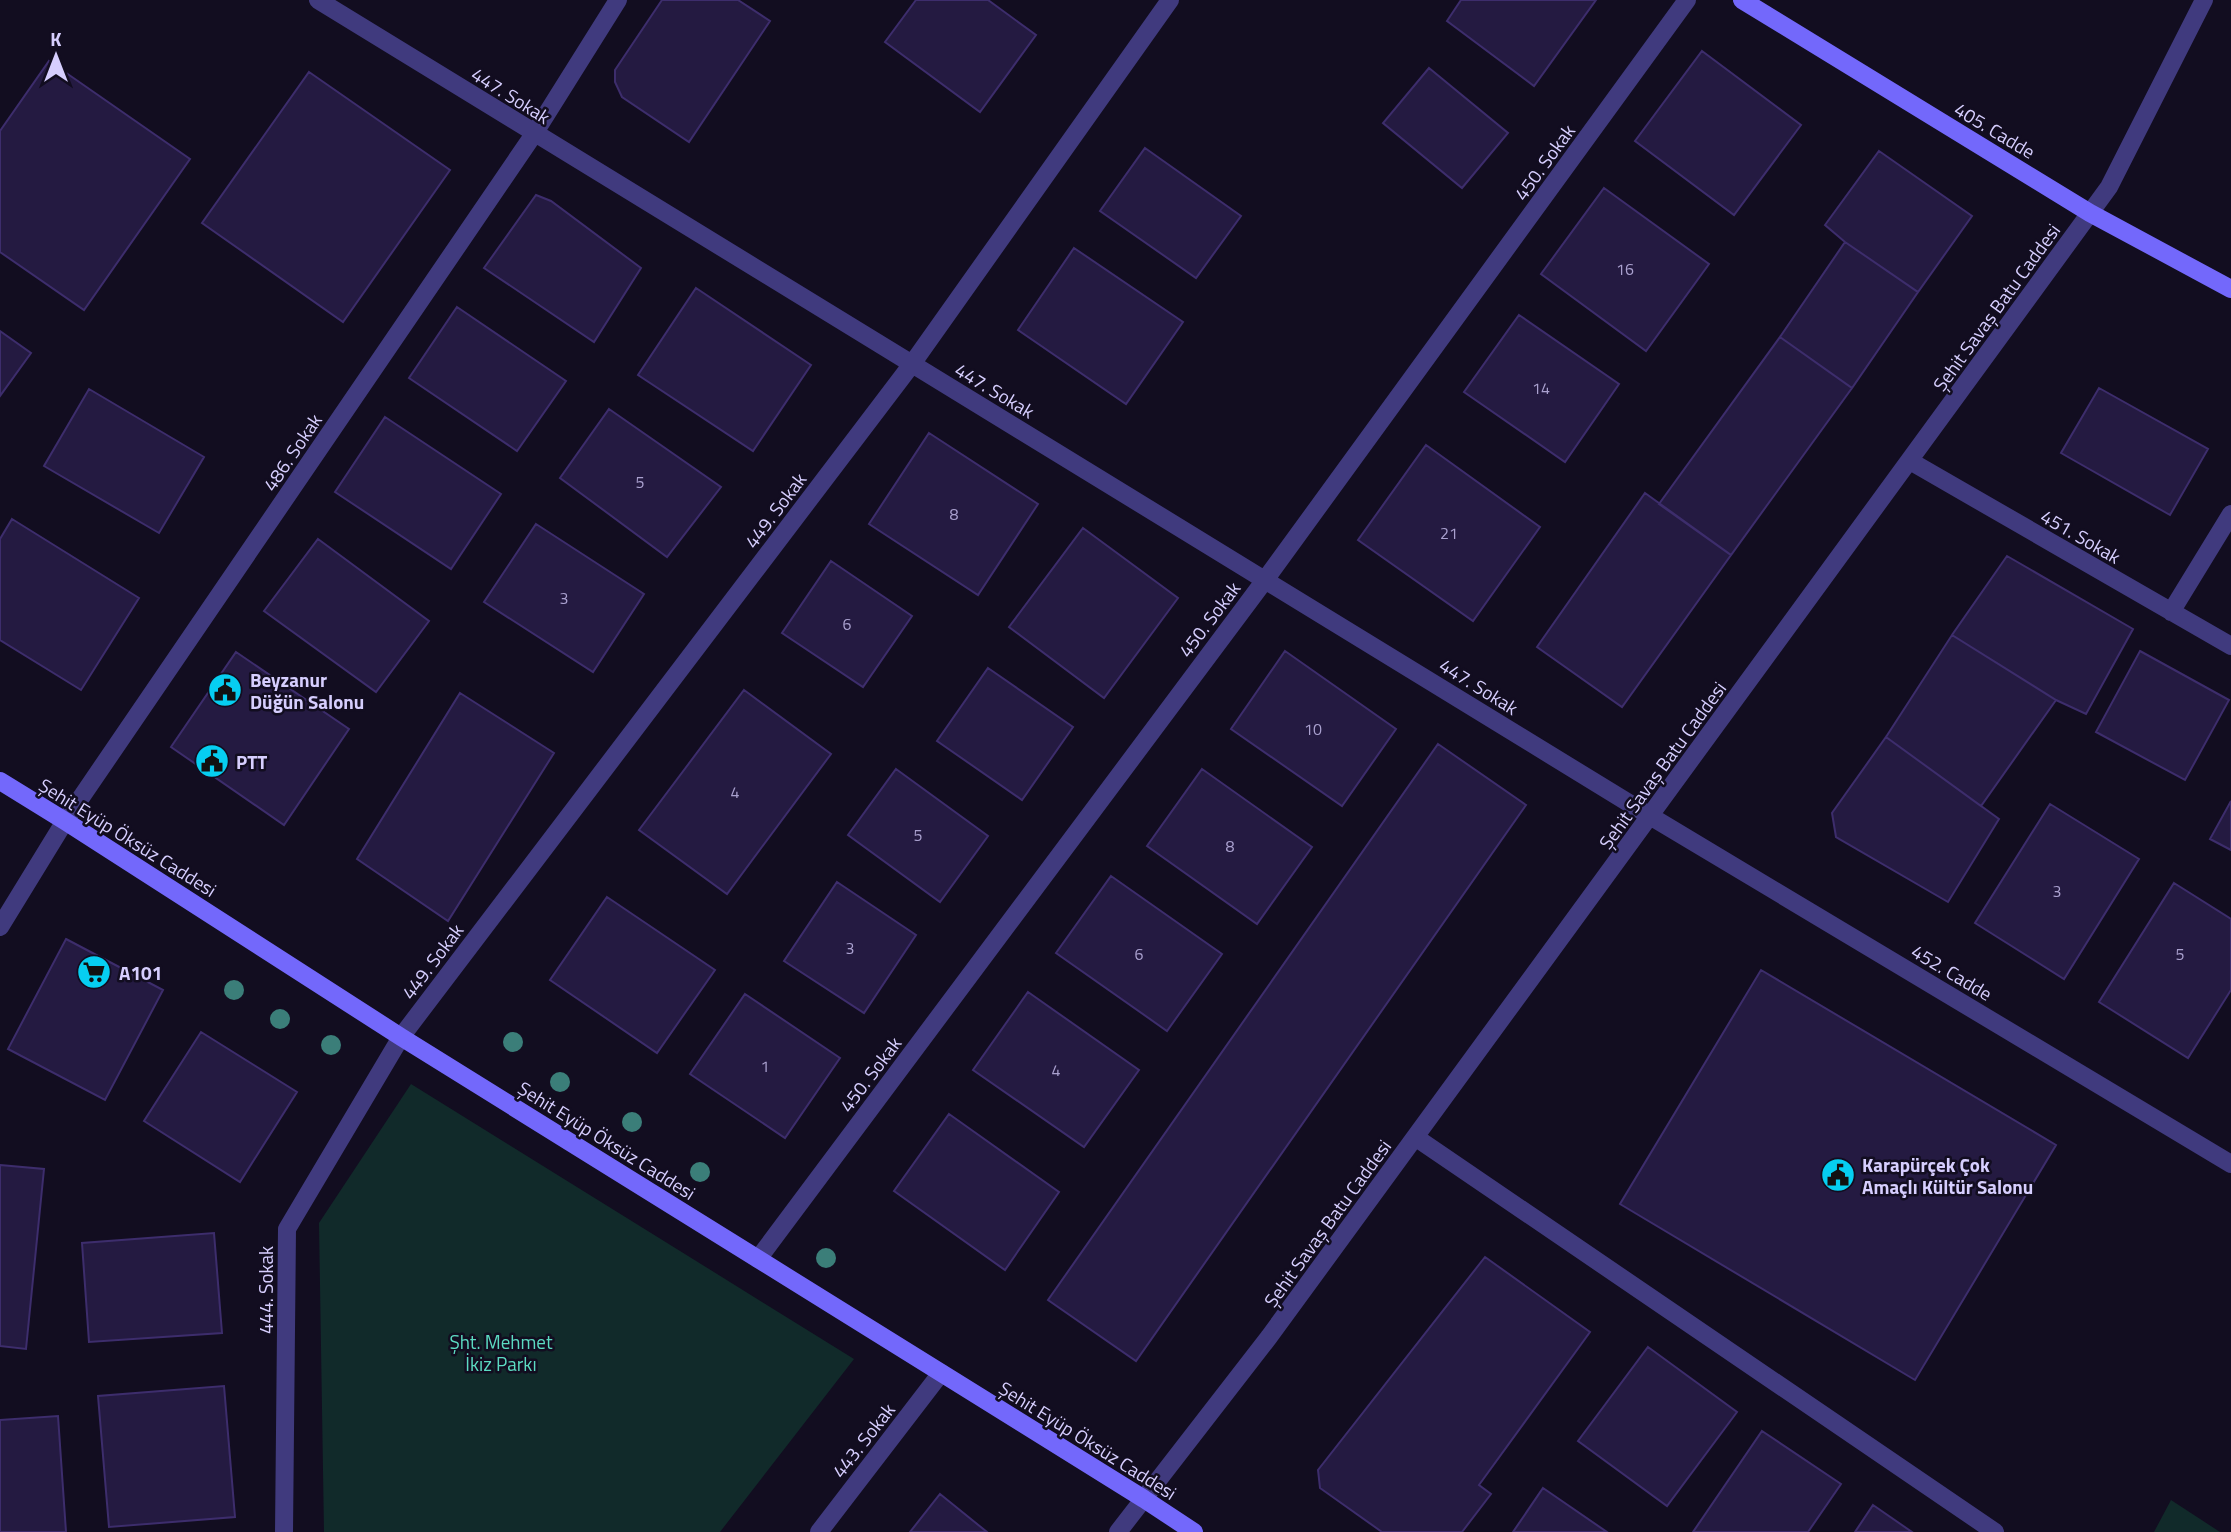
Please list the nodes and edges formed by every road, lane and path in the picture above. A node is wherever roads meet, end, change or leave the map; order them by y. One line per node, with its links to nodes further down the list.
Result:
1 (318, 0): 7 (street, 447. Sokak)
2 (618, 0): 7 (street, 486. Sokak)
3 (1170, 0): 10 (street, 449. Sokak)
4 (1687, 0): 13 (street, 450. Sokak)
5 (1742, 0): 8 (street, 405. Cadde)
6 (2204, 0): 8 (street, Şehit Savaş Batu Caddesi)
7 (534, 134): 10 (street, 447. Sokak); 18 (street, 486. Sokak)
8 (2090, 213): 9 (street, 405. Cadde); 11 (street, Şehit Savaş Batu Caddesi)
9 (2231, 289)
10 (912, 363): 13 (street, 447. Sokak); 20 (street, 449. Sokak)
11 (1910, 461): 14 (street, 451. Sokak); 17 (street, Şehit Savaş Batu Caddesi)
12 (2231, 514): 14 (street)
13 (1265, 580): 17 (street, 447. Sokak); 23 (street, 450. Sokak)
14 (2171, 612): 15 (street, 451. Sokak)
15 (2231, 646)
16 (0, 781): 18 (street, Şehit Eyüp Öksüz Caddesi)
17 (1650, 816): 21 (street, Şehit Savaş Batu Caddesi); 22 (street, 452. Cadde)
18 (65, 821): 19 (street, 486. Sokak); 20 (street, Şehit Eyüp Öksüz Caddesi)
19 (0, 927)
20 (401, 1037): 23 (street, Şehit Eyüp Öksüz Caddesi); 26 (street, 444. Sokak)
21 (1415, 1137): 25 (street, Şehit Savaş Batu Caddesi); 30 (street)
22 (2231, 1164)
23 (758, 1259): 24 (street, Şehit Eyüp Öksüz Caddesi)
24 (942, 1373): 25 (street, Şehit Eyüp Öksüz Caddesi); 27 (street, 443. Sokak)
25 (1144, 1499): 28 (street, Şehit Savaş Batu Caddesi); 29 (street, Şehit Eyüp Öksüz Caddesi)
26 (284, 1532)
27 (819, 1532)
28 (1118, 1532)
29 (1194, 1532)
30 (1995, 1532)

